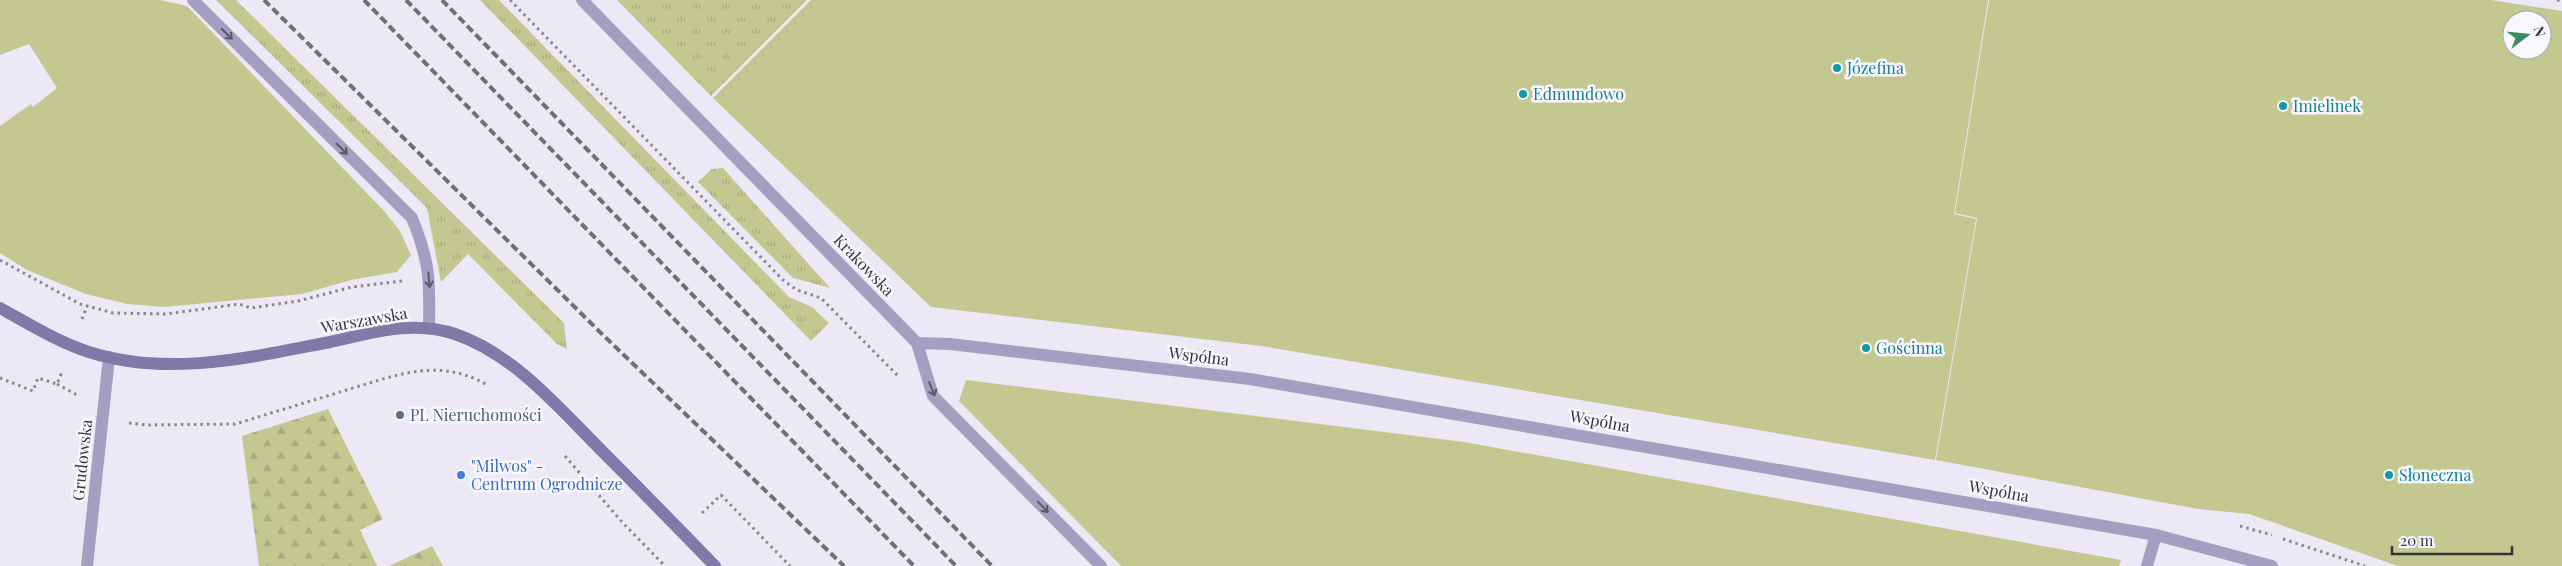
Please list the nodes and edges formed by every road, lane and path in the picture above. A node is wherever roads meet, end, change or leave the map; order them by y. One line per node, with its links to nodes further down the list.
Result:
1 (193, 0): 7 (street, one-way to 7)
2 (510, 0): 16 (path)
3 (582, 0): 12 (street, Krakowska)
4 (2557, 0): 5 (path)
5 (2562, 1)
6 (0, 260): 8 (path)
7 (430, 280): 8 (path); 11 (street)
8 (87, 306): 10 (path)
9 (0, 308): 13 (street, Warszawska)
10 (81, 323)
11 (429, 328): 13 (street, Warszawska); 26 (street, Warszawska)
12 (917, 343): 23 (street, Wspólna); 28 (street, Krakowska, one-way to 28)
13 (110, 357): 24 (street, Grudowska)
14 (63, 371): 17 (path)
15 (0, 378): 17 (path)
16 (904, 382)
17 (57, 384): 19 (path)
18 (494, 389): 20 (path)
19 (74, 392)
20 (123, 422)
21 (560, 450): 25 (path)
22 (695, 506): 27 (path)
23 (2156, 535): 29 (street); 30 (street, Wspólna)
24 (87, 566)
25 (665, 566)
26 (715, 566)
27 (790, 566)
28 (1101, 566)
29 (2147, 566)
30 (2272, 566)

